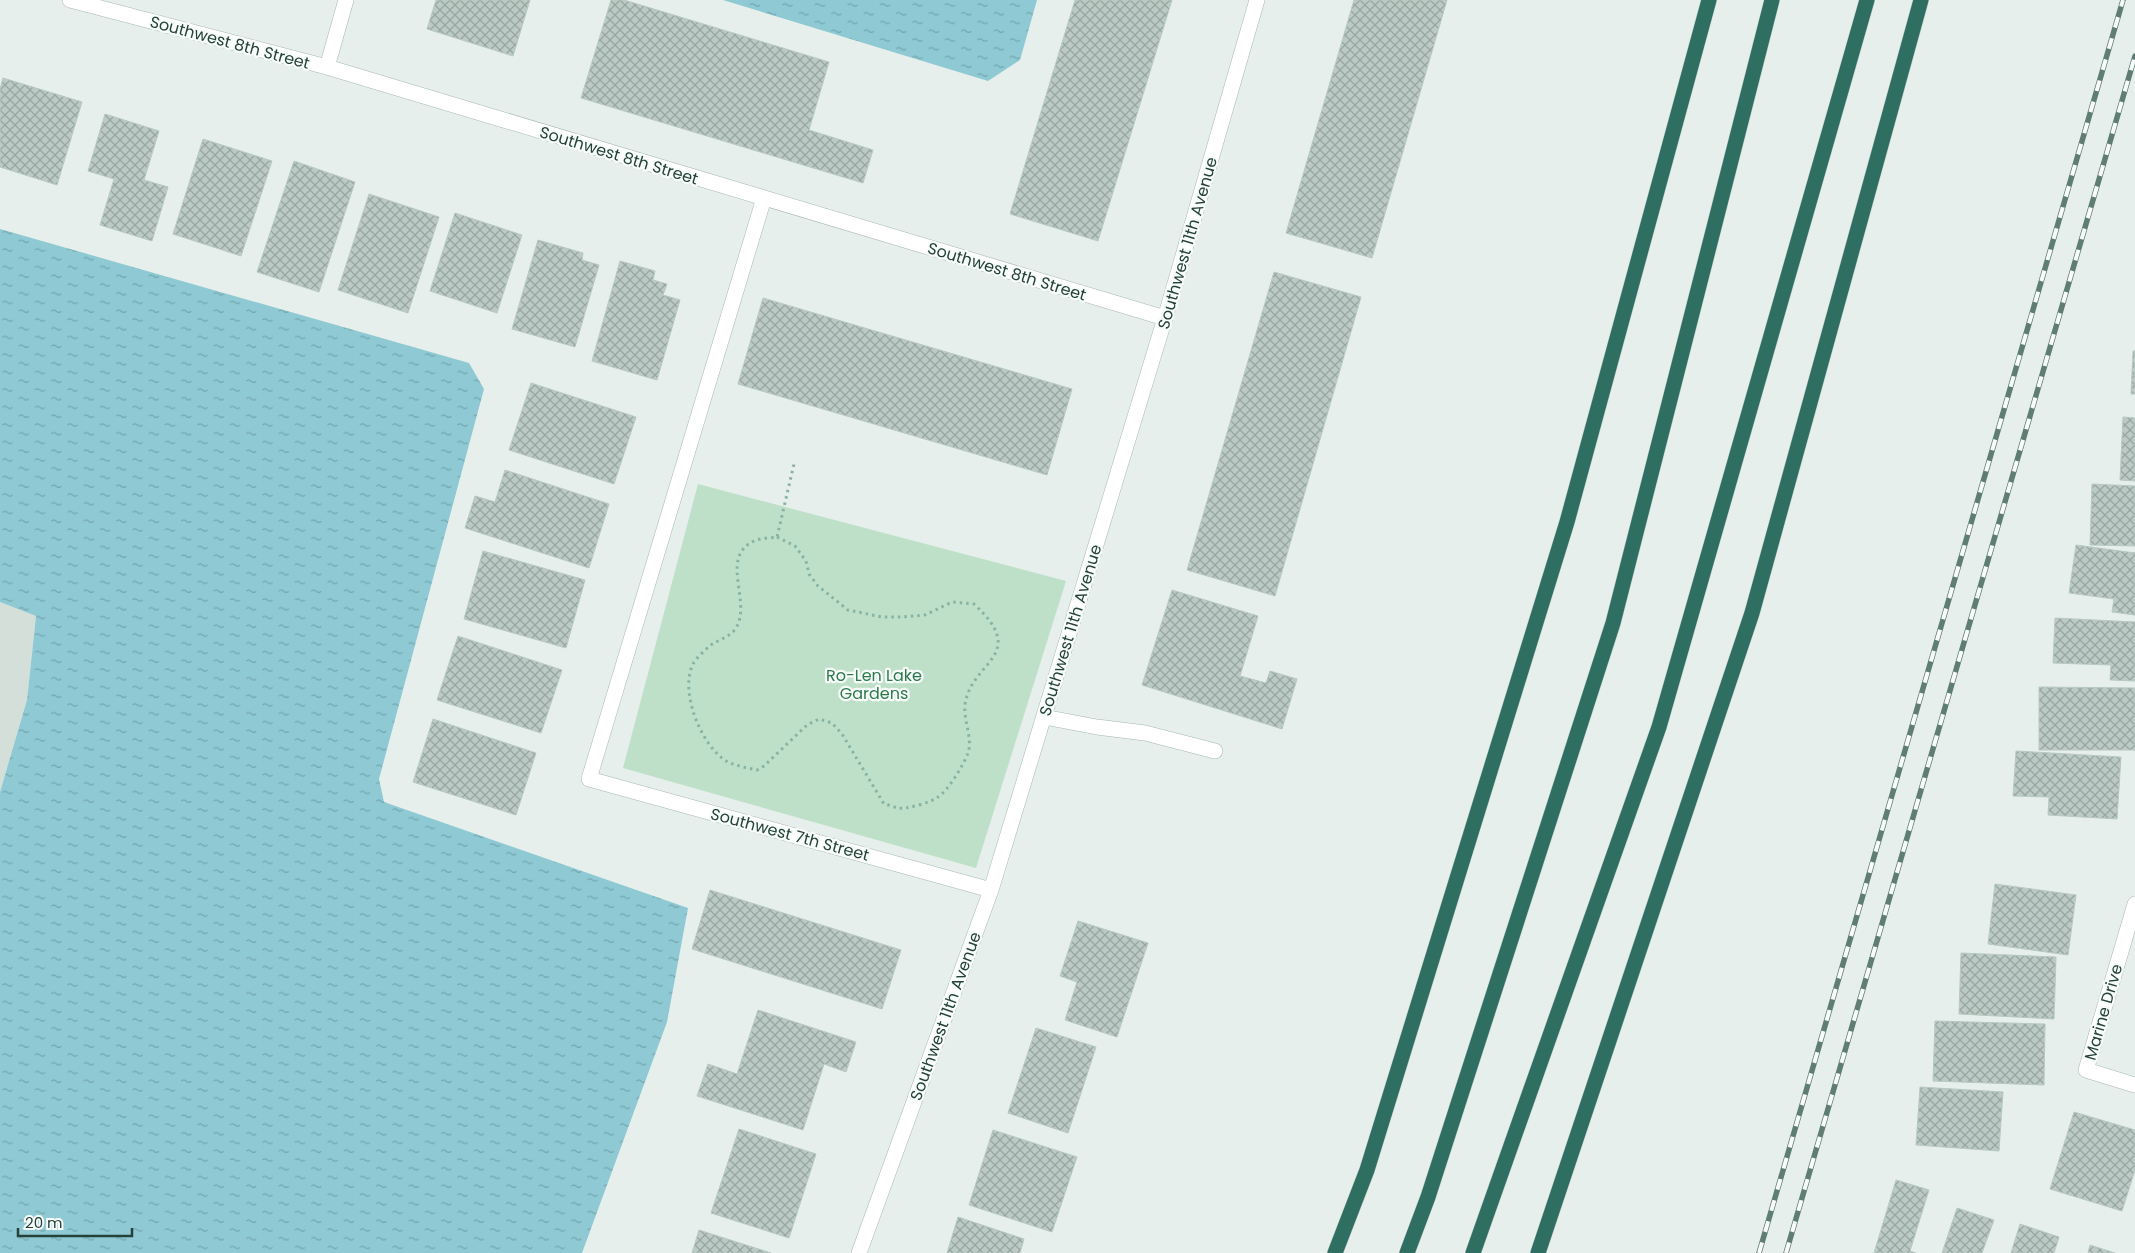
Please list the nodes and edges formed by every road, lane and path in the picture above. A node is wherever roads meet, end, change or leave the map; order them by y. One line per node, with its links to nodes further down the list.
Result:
1 (70, 0): 8 (street, Southwest 8th Street)
2 (346, 0): 8 (street)
3 (1257, 0): 10 (street, Southwest 11th Avenue)
4 (1709, 0): 19 (highway)
5 (1772, 0): 20 (highway)
6 (1867, 0): 21 (highway)
7 (1921, 0): 22 (highway)
8 (327, 67): 9 (street, Southwest 8th Street)
9 (764, 198): 10 (street, Southwest 8th Street); 15 (street, Southwest 7th Street)
10 (1165, 318): 13 (street, Southwest 11th Avenue)
11 (794, 464): 12 (path)
12 (777, 537): 12 (path)
13 (1044, 716): 14 (street); 15 (street, Southwest 11th Avenue)
14 (1215, 751)
15 (991, 890): 18 (street, Southwest 11th Avenue)
16 (2135, 904): 17 (street, Marine Drive)
17 (2135, 1085)
18 (859, 1253)
19 (1335, 1253)
20 (1407, 1253)
21 (1473, 1253)
22 (1538, 1253)

